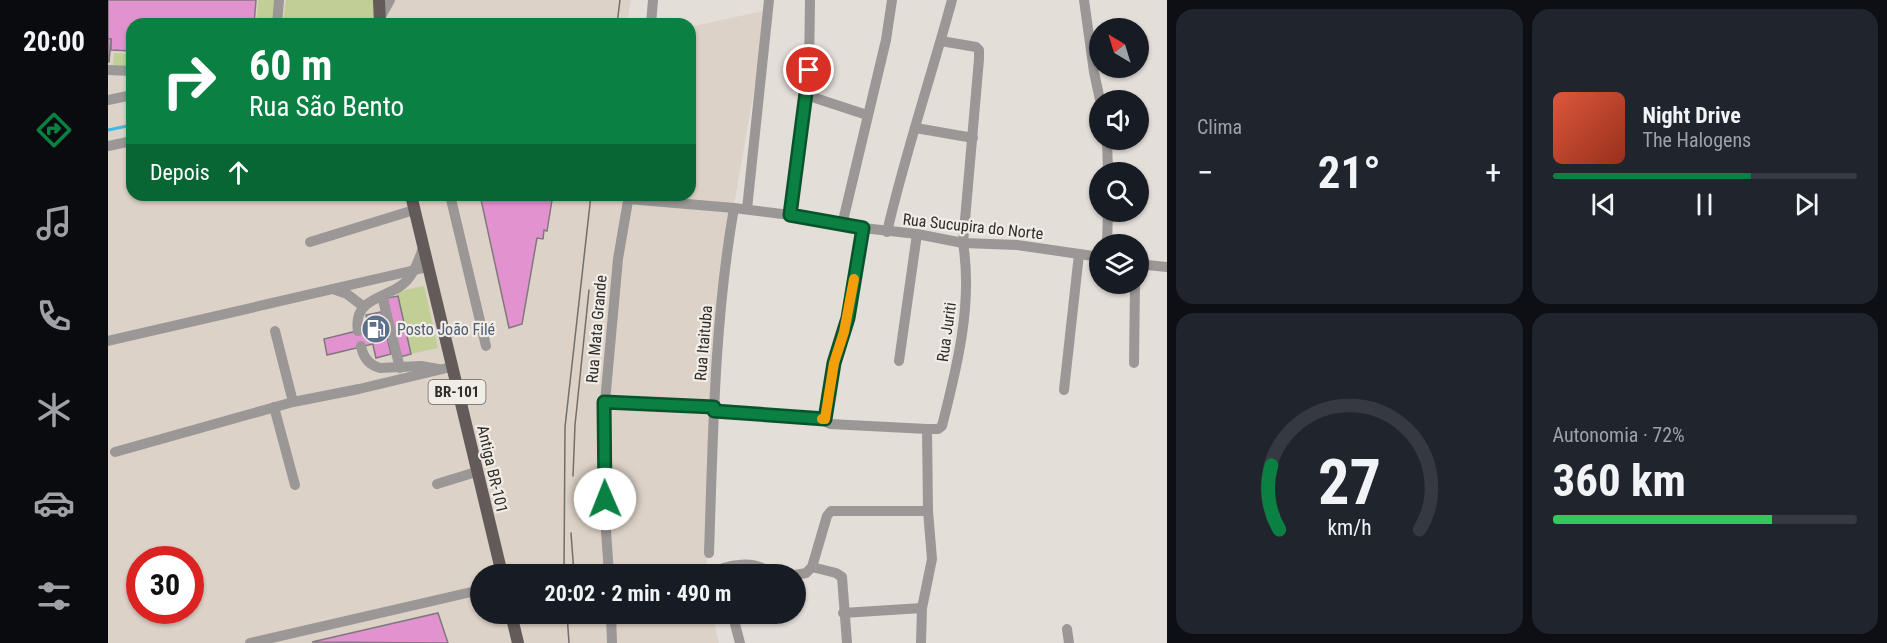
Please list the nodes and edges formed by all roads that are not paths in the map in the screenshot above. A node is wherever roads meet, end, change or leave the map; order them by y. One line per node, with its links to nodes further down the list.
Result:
1 (279, 0): 10 (street)
2 (379, 0): 11 (main road)
3 (390, 0): 12 (street)
4 (652, 0): 13 (street)
5 (769, 0): 31 (street)
6 (810, 0): 18 (street)
7 (892, 0): 21 (street)
8 (952, 0): 14 (street)
9 (1084, 0): 17 (street)
10 (278, 18)
11 (380, 18)
12 (381, 18)
13 (651, 18)
14 (940, 41): 22 (street); 23 (street, Rua Juriti)
15 (108, 70): 16 (street)
16 (126, 71)
17 (1098, 90)
18 (806, 95): 21 (street); 33 (street)
19 (126, 96): 20 (street)
20 (108, 99)
21 (867, 115): 34 (street)
22 (916, 128): 23 (street); 36 (street)
23 (973, 138): 39 (street, Rua Juriti)
24 (126, 142): 25 (street)
25 (108, 146)
26 (412, 201): 32 (main road, Antiga BR-101 / BR-101)
27 (451, 201): 55 (street)
28 (627, 201): 62 (street, Rua Mata Grande)
29 (667, 201): 30 (street, Rua Sucupira do Norte)
30 (734, 208): 31 (street, Rua Sucupira do Norte); 64 (street, Rua Itaituba)
31 (747, 209): 33 (street, Rua Sucupira do Norte)
32 (414, 210): 38 (street); 40 (main road, Antiga BR-101 / BR-101)
33 (790, 215): 34 (street, Rua Sucupira do Norte)
34 (842, 225): 35 (street, Rua Sucupira do Norte)
35 (863, 228): 36 (street, Rua Sucupira do Norte); 65 (street)
36 (887, 232): 37 (street, Rua Sucupira do Norte)
37 (917, 234): 39 (street, Rua Sucupira do Norte); 56 (street)
38 (310, 242)
39 (963, 243): 41 (street, Rua Sucupira do Norte); 66 (street, Rua Juriti)
40 (423, 248): 44 (main road, Antiga BR-101 / BR-101); 46 (street)
41 (1079, 254): 42 (street, Rua Sucupira do Norte); 60 (street)
42 (1089, 255)
43 (1149, 265): 45 (street)
44 (428, 267): 46 (street); 59 (main road, Antiga BR-101 / BR-101)
45 (1167, 267)
46 (415, 270): 47 (street); 49 (street)
47 (333, 289): 50 (street); 53 (street)
48 (1135, 294): 57 (street)
49 (382, 296): 50 (street); 58 (street)
50 (364, 307): 52 (street)
51 (275, 331): 61 (street)
52 (358, 331)
53 (108, 341)
54 (361, 346): 58 (street)
55 (486, 346)
56 (899, 361)
57 (1134, 363)
58 (400, 368): 59 (street)
59 (446, 368): 61 (street); 68 (main road, Antiga BR-101 / BR-101)
60 (1064, 390)
61 (293, 402): 63 (street)
62 (604, 402): 64 (street); 74 (street, Rua Mata Grande)
63 (274, 407): 67 (street); 70 (street)
64 (714, 409): 65 (street); 72 (street, Rua Itaituba)
65 (825, 415): 66 (street)
66 (927, 429): 71 (street)
67 (115, 452)
68 (476, 472): 69 (street); 73 (main road, Antiga BR-101 / BR-101)
69 (437, 484)
70 (295, 485)
71 (928, 511): 75 (street); 78 (street)
72 (709, 553)
73 (499, 564)
74 (608, 564)
75 (812, 567): 76 (street); 79 (street)
76 (806, 573)
77 (470, 592): 84 (street)
78 (922, 608): 79 (street); 89 (street)
79 (843, 613): 88 (street)
80 (513, 624): 85 (main road)
81 (611, 624): 86 (street)
82 (735, 624): 87 (street)
83 (1066, 629): 90 (street)
84 (249, 643)
85 (518, 643)
86 (612, 643)
87 (740, 643)
88 (847, 643)
89 (921, 643)
90 (1069, 643)

